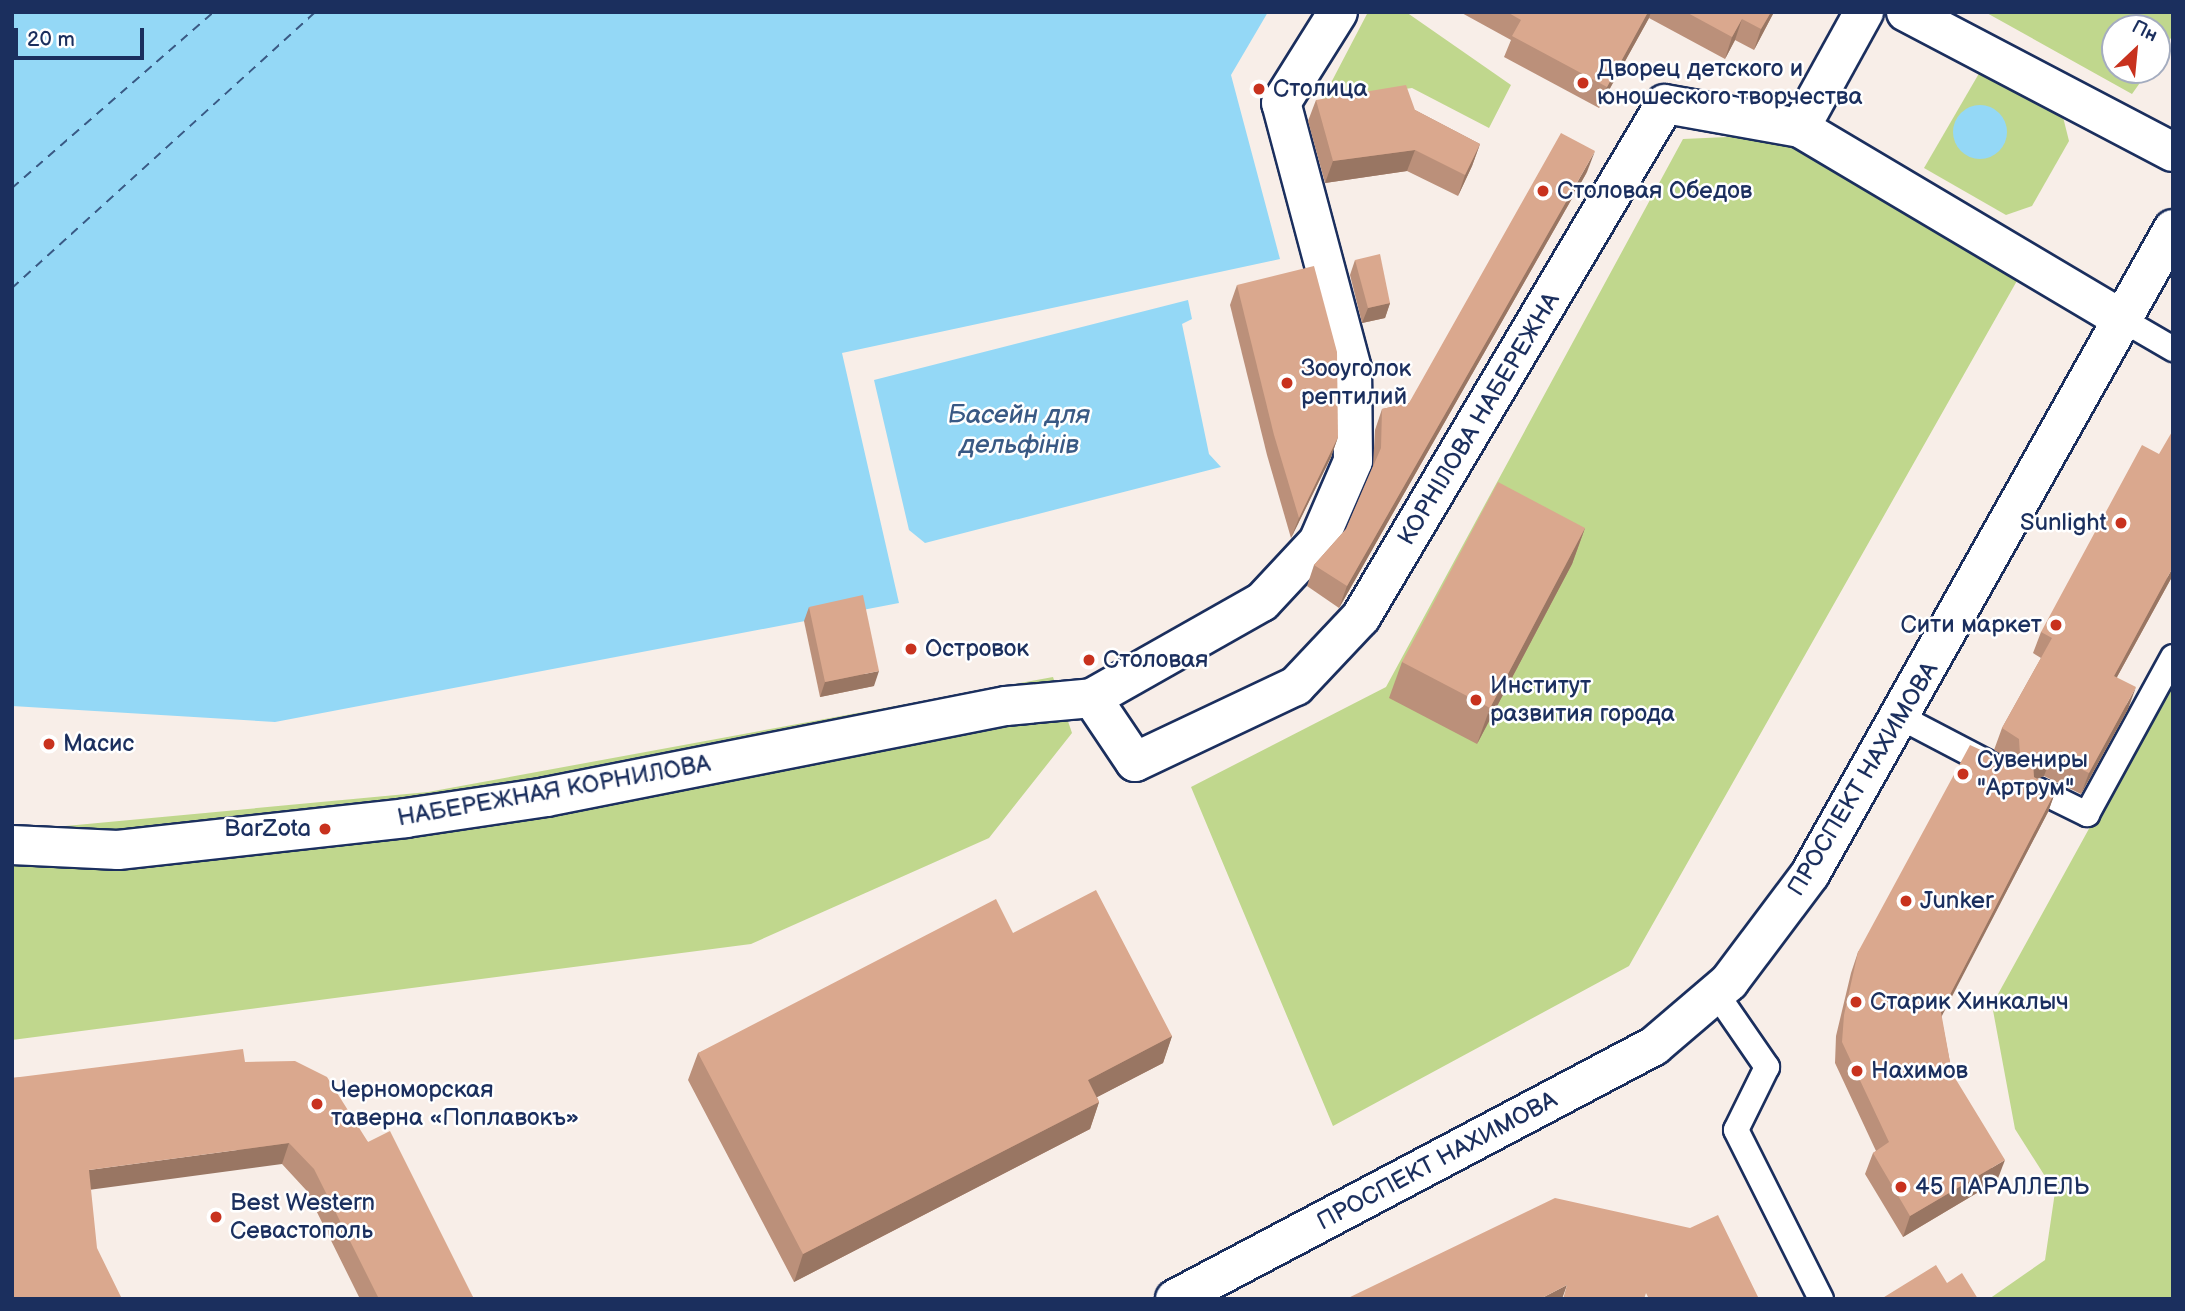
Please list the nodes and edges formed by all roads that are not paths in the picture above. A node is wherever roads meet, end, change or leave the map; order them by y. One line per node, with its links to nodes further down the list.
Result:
1 (1338, 12): 10 (street)
2 (1864, 12): 4 (street)
3 (1906, 12): 5 (street)
4 (1800, 128): 7 (street); 10 (street, КОРНІЛОВА НАБЕРЕЖНА)
5 (2173, 152)
6 (2173, 229): 7 (street, ПРОСПЕКТ НАХИМОВА)
7 (2123, 320): 8 (lane); 11 (street, ПРОСПЕКТ НАХИМОВА)
8 (2173, 349)
9 (2173, 657): 13 (lane)
10 (1092, 698): 14 (street, НАБЕРЕЖНАЯ КОРНИЛОВА)
11 (1902, 718): 12 (lane); 15 (street, ПРОСПЕКТ НАХИМОВА)
12 (1999, 769)
13 (2038, 790)
14 (12, 845)
15 (1716, 993): 16 (street, ПРОСПЕКТ НАХИМОВА); 17 (lane)
16 (1175, 1299)
17 (1821, 1299)

